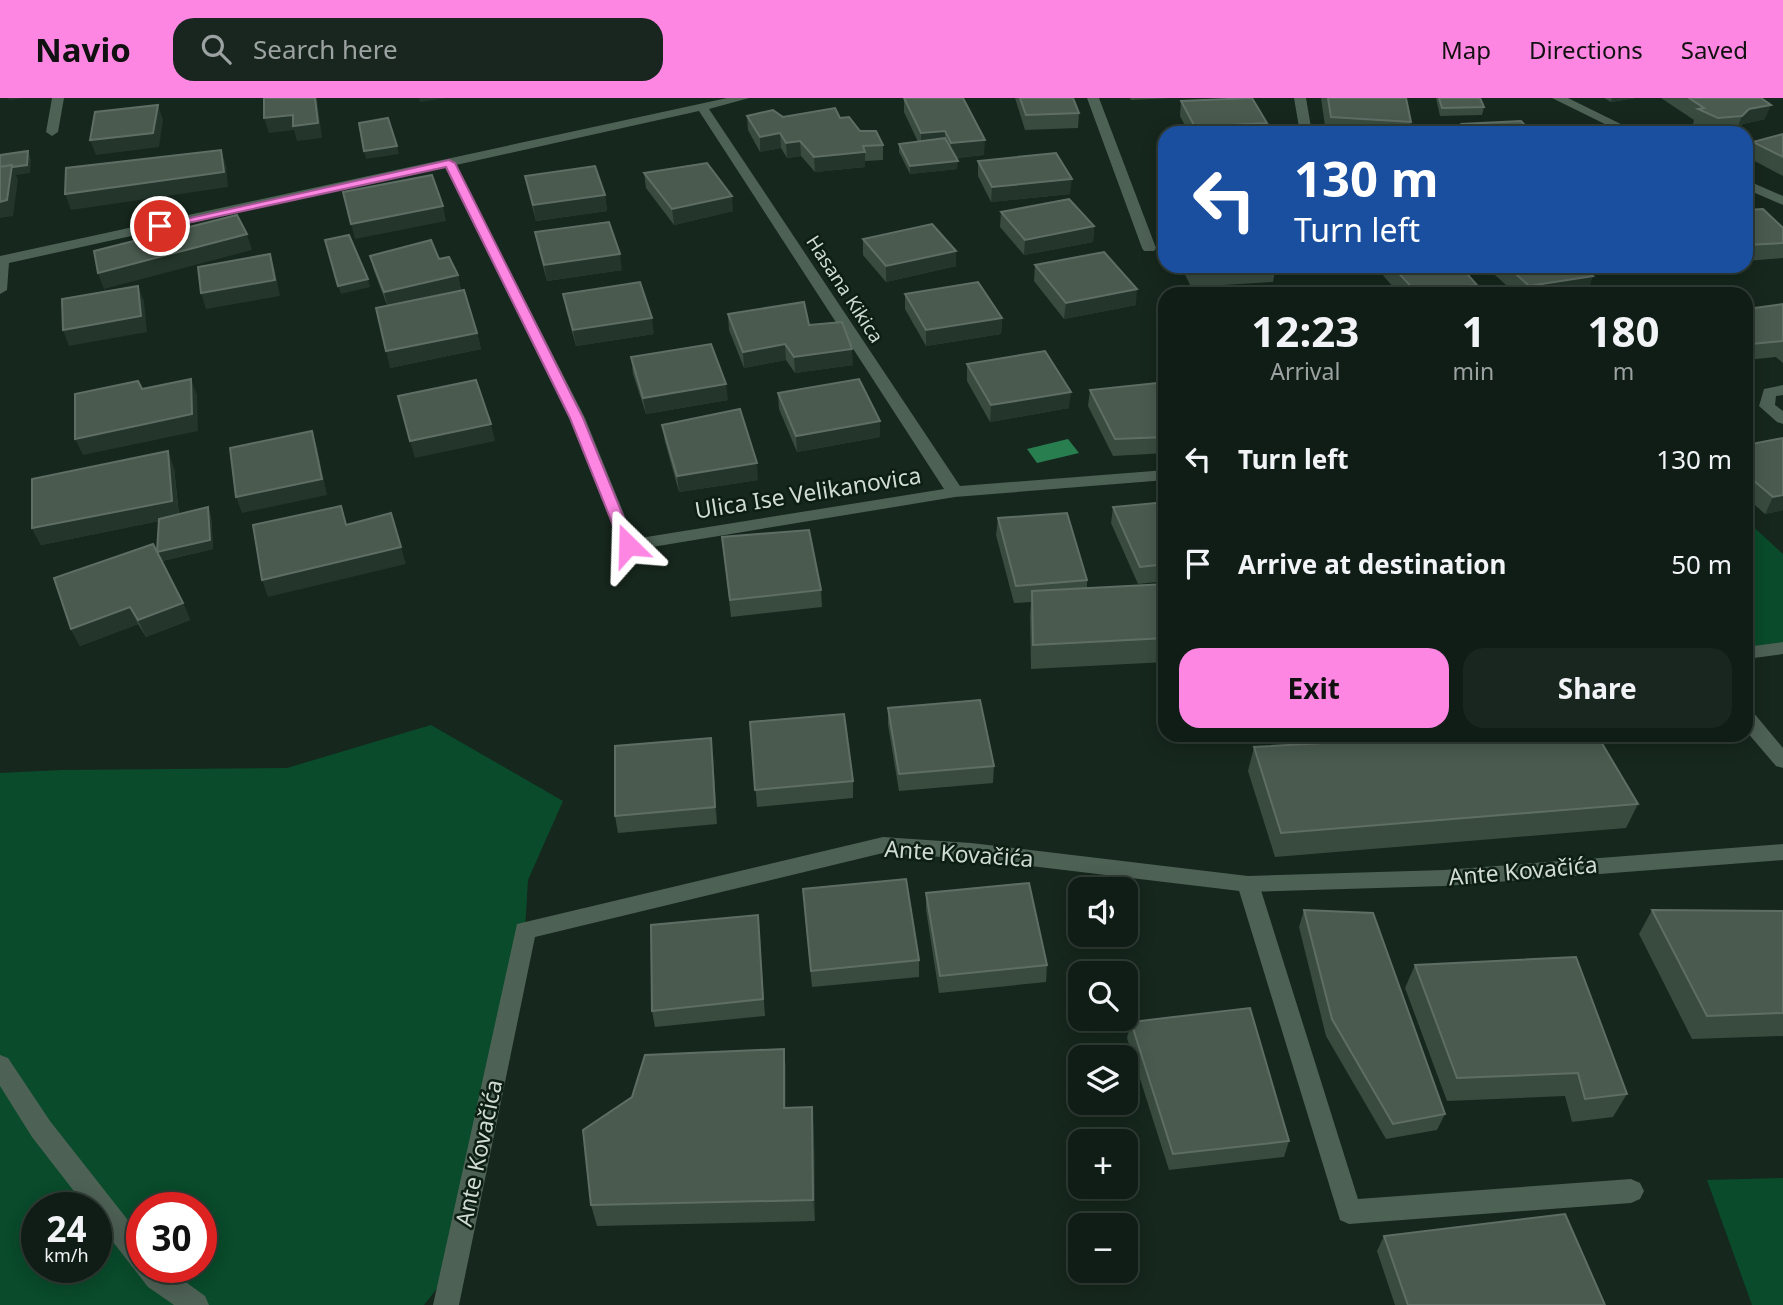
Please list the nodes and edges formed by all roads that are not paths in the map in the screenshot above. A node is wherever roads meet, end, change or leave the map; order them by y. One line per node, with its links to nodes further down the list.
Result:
1 (58, 98): 9 (street)
2 (743, 98): 6 (street)
3 (1093, 98): 13 (street)
4 (1300, 98): 7 (street)
5 (1558, 98): 8 (street)
6 (702, 107): 10 (street); 19 (street, Hasana Kikica)
7 (1305, 126)
8 (1618, 126)
9 (52, 132)
10 (449, 163): 14 (street); 19 (street, Ulica Ise Velikanovica)
11 (1753, 187): 12 (street)
12 (1783, 201)
13 (1149, 248)
14 (1, 261): 15 (street)
15 (0, 290)
16 (1783, 390): 17 (street)
17 (1783, 419)
18 (1158, 476): 19 (street, Ulica Ise Velikanovica)
19 (955, 492)
20 (1783, 648): 21 (street)
21 (1753, 652)
22 (1753, 725): 23 (street)
23 (1783, 761)
24 (1783, 852): 25 (street, Ante Kovačića)
25 (1248, 884): 27 (street); 31 (street, Ante Kovačića)
26 (0, 1065): 28 (street)
27 (1631, 1191)
28 (126, 1238)
29 (164, 1283): 30 (street)
30 (196, 1305)
31 (446, 1305)

